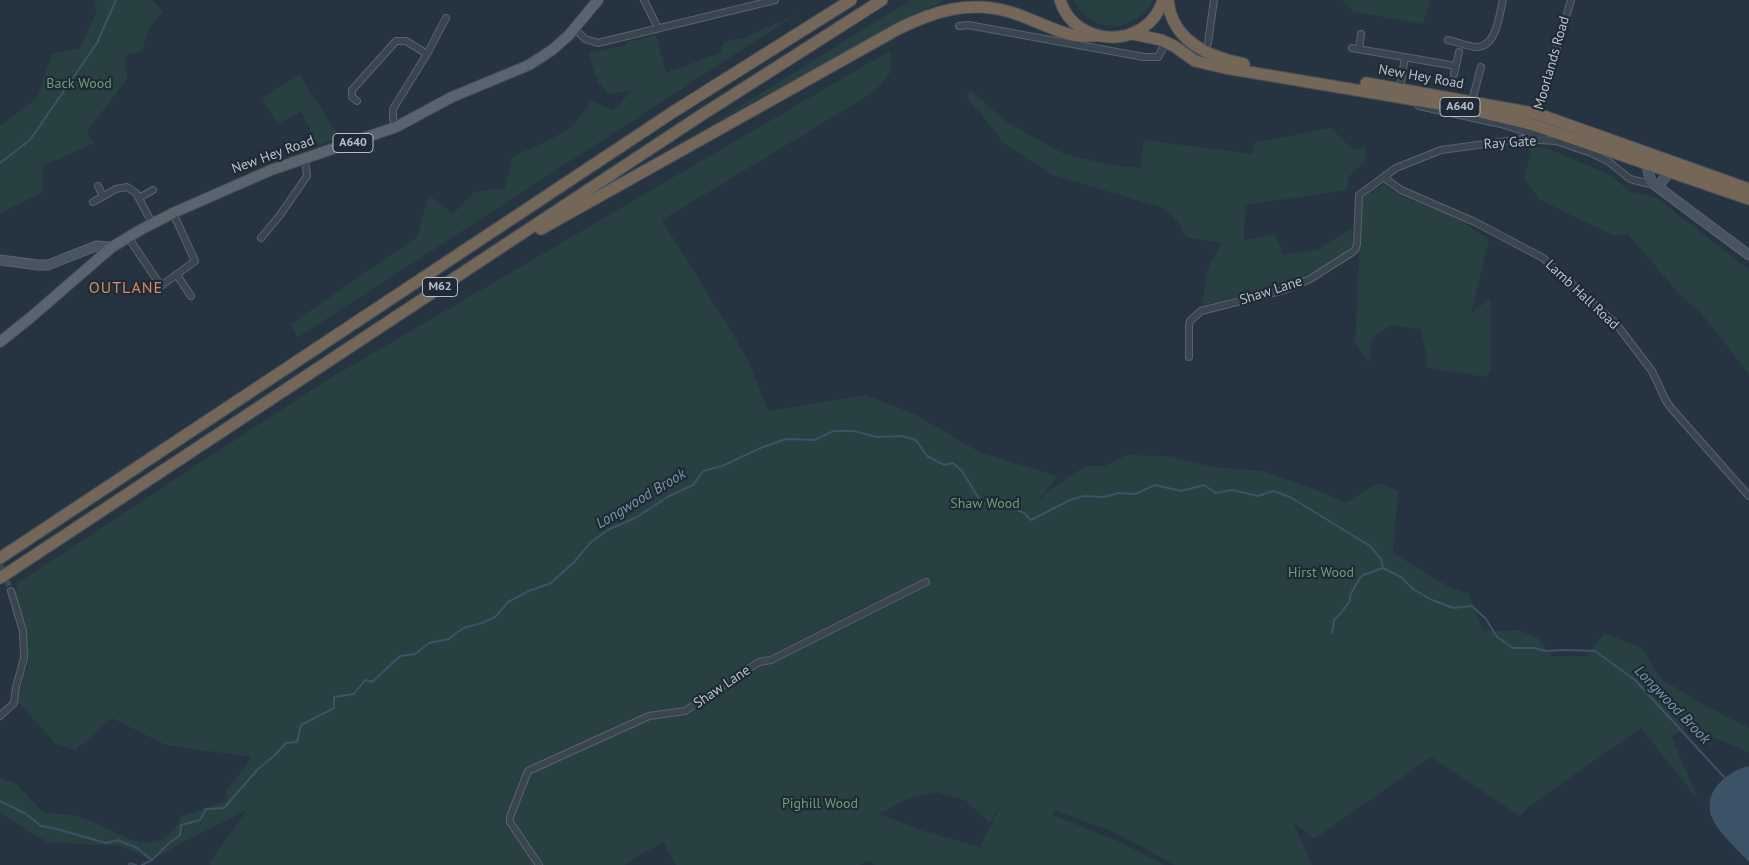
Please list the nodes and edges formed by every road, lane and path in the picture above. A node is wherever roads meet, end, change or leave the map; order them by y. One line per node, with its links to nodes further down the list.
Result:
1 (598, 0): 17 (main road, New Hey Road / A640)
2 (644, 0): 16 (street)
3 (775, 0): 16 (street)
4 (840, 0): 25 (highway)
5 (851, 0): 25 (highway, M62)
6 (882, 0): 59 (highway, M62)
7 (1060, 0): 20 (highway, A640)
8 (1164, 0): 18 (highway, A640)
9 (1168, 0): 14 (highway, New Hey Road / A640)
10 (1214, 0): 23 (street)
11 (1503, 0): 21 (street)
12 (1571, 0): 35 (street, Moorlands Road)
13 (446, 18): 26 (street)
14 (1173, 20): 22 (highway); 32 (highway, New Hey Road / A640)
15 (959, 26): 22 (street)
16 (658, 28): 17 (street)
17 (575, 29): 37 (main road, New Hey Road / A640)
18 (1133, 34): 20 (highway, A640); 22 (highway, New Hey Road / A640)
19 (1361, 34): 27 (street)
20 (1095, 36): 59 (highway)
21 (1448, 40)
22 (1166, 42): 31 (highway, New Hey Road / A640)
23 (1208, 43)
24 (1459, 52): 28 (street)
25 (765, 53): 64 (highway, M62)
26 (427, 54): 33 (street); 37 (street)
27 (1405, 57): 28 (street); 32 (street)
28 (1456, 66): 30 (street)
29 (1481, 67): 34 (street)
30 (1454, 74)
31 (1352, 89): 36 (highway, New Hey Road / A640); 38 (street, New Hey Road)
32 (1400, 89): 34 (highway, New Hey Road / A640)
33 (357, 101)
34 (1472, 101): 35 (highway, New Hey Road / A640)
35 (1538, 114): 36 (street, Moorlands Road); 39 (highway, New Hey Road / A640)
36 (1534, 126): 39 (highway, New Hey Road / A640)
37 (396, 127): 40 (main road, New Hey Road / A640)
38 (1556, 141): 42 (street, Ray Gate); 44 (street, Ray Gate)
39 (1645, 157): 41 (highway, New Hey Road / A640); 44 (street)
40 (305, 159): 51 (main road, New Hey Road / A640); 54 (street)
41 (1674, 168): 44 (street); 45 (highway, New Hey Road / A640); 49 (highway, New Hey Road / A640)
42 (1386, 176): 62 (street, Shaw Lane); 63 (street, Lamb Hall Road)
43 (98, 186): 47 (street)
44 (1658, 186): 56 (street)
45 (1749, 189)
46 (153, 190): 48 (street)
47 (104, 196): 48 (street); 50 (street)
48 (139, 198): 52 (street)
49 (1749, 199)
50 (93, 202)
51 (173, 213): 52 (main road, New Hey Road / A640); 58 (street)
52 (152, 224): 53 (main road, New Hey Road / A640)
53 (128, 238): 55 (main road, New Hey Road / A640); 58 (street)
54 (261, 238)
55 (112, 247): 57 (street); 61 (main road, New Hey Road / A640)
56 (1749, 254)
57 (0, 260)
58 (177, 275): 60 (street)
59 (457, 276): 65 (highway, M62)
60 (191, 296)
61 (0, 342)
62 (1189, 358)
63 (1749, 496)
64 (0, 558)
65 (0, 578)
66 (926, 582): 69 (street, Shaw Lane)
67 (11, 591): 68 (street)
68 (0, 716)
69 (539, 865)

